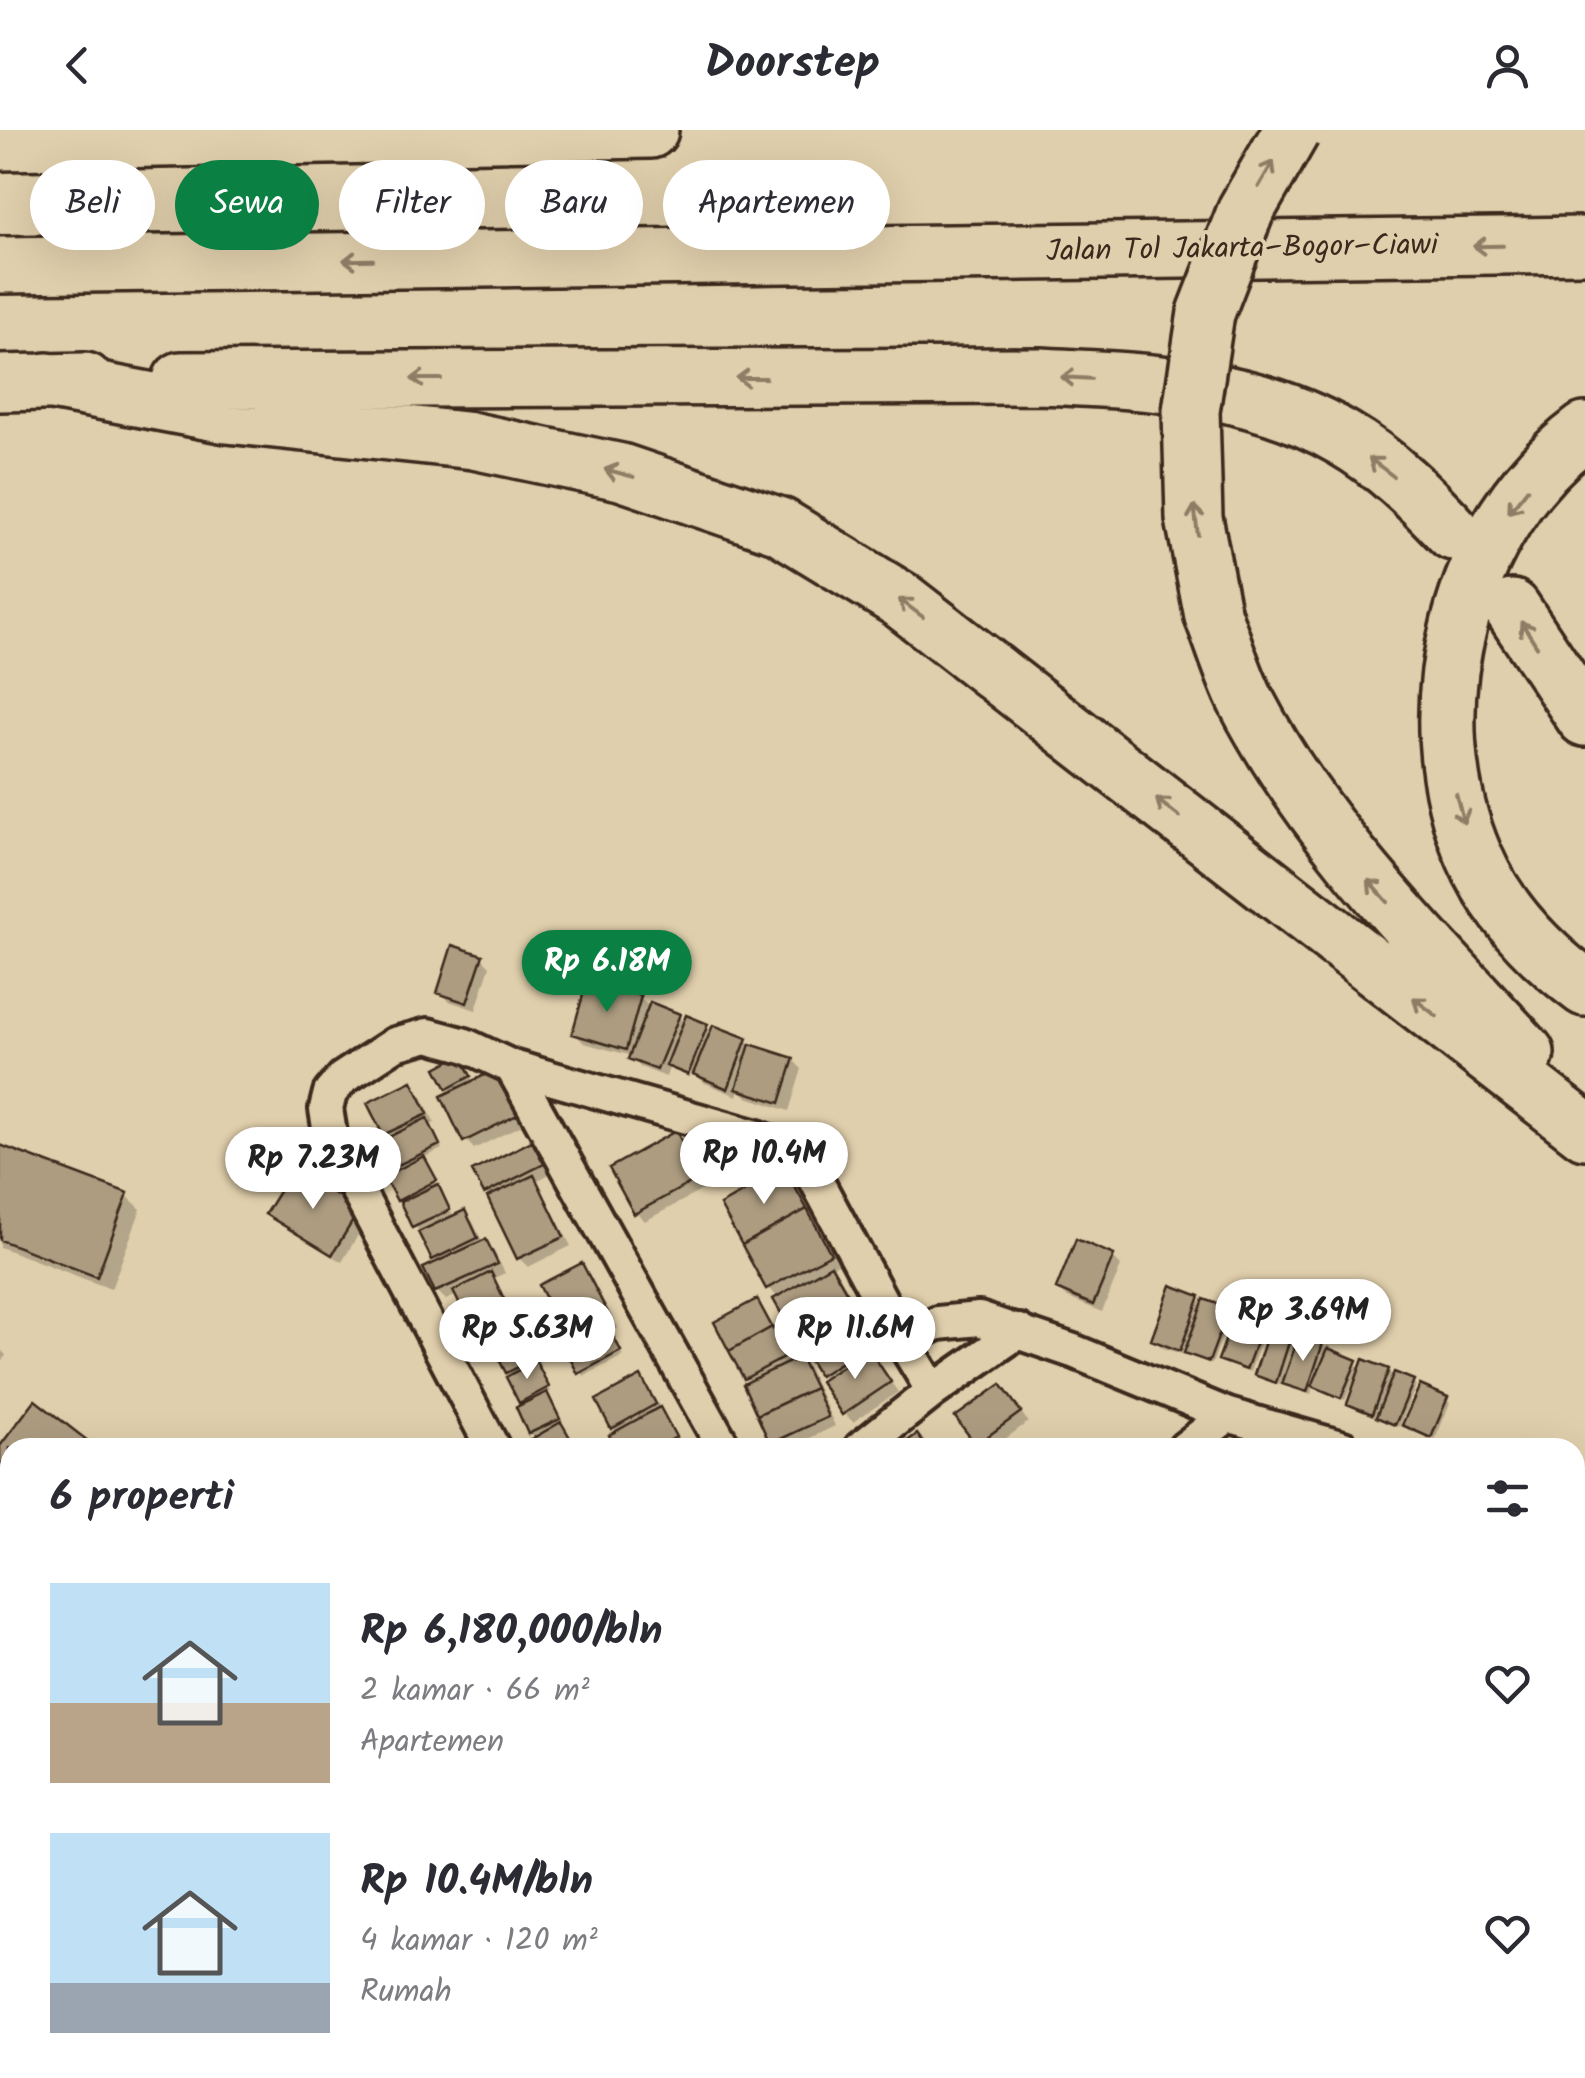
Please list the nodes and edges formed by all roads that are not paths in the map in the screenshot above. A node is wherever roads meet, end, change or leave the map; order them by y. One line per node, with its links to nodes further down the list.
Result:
1 (34, 130): 4 (highway)
2 (650, 130): 4 (highway)
3 (1292, 130): 14 (highway, one-way to 3, bridge)
4 (0, 139)
5 (1585, 245): 6 (highway, Jalan Tol Jakarta–Bogor–Ciawi, one-way to 6)
6 (0, 265)
7 (24, 382): 9 (highway, one-way to 7); 15 (highway, one-way to 7)
8 (1585, 431): 12 (highway, one-way to 12)
9 (1454, 532)
10 (1512, 608): 11 (highway, one-way to 10)
11 (1585, 718)
12 (1585, 988)
13 (512, 1068): 17 (street); 20 (street); 21 (street)
14 (1585, 1118)
15 (1585, 1131)
16 (1019, 1331): 17 (street); 18 (street); 19 (street)
17 (902, 1340): 18 (street)
18 (933, 1391): 22 (street)
19 (1228, 1416): 23 (street); 24 (street)
20 (488, 1438)
21 (718, 1438)
22 (874, 1438)
23 (1198, 1438)
24 (1308, 1438)

